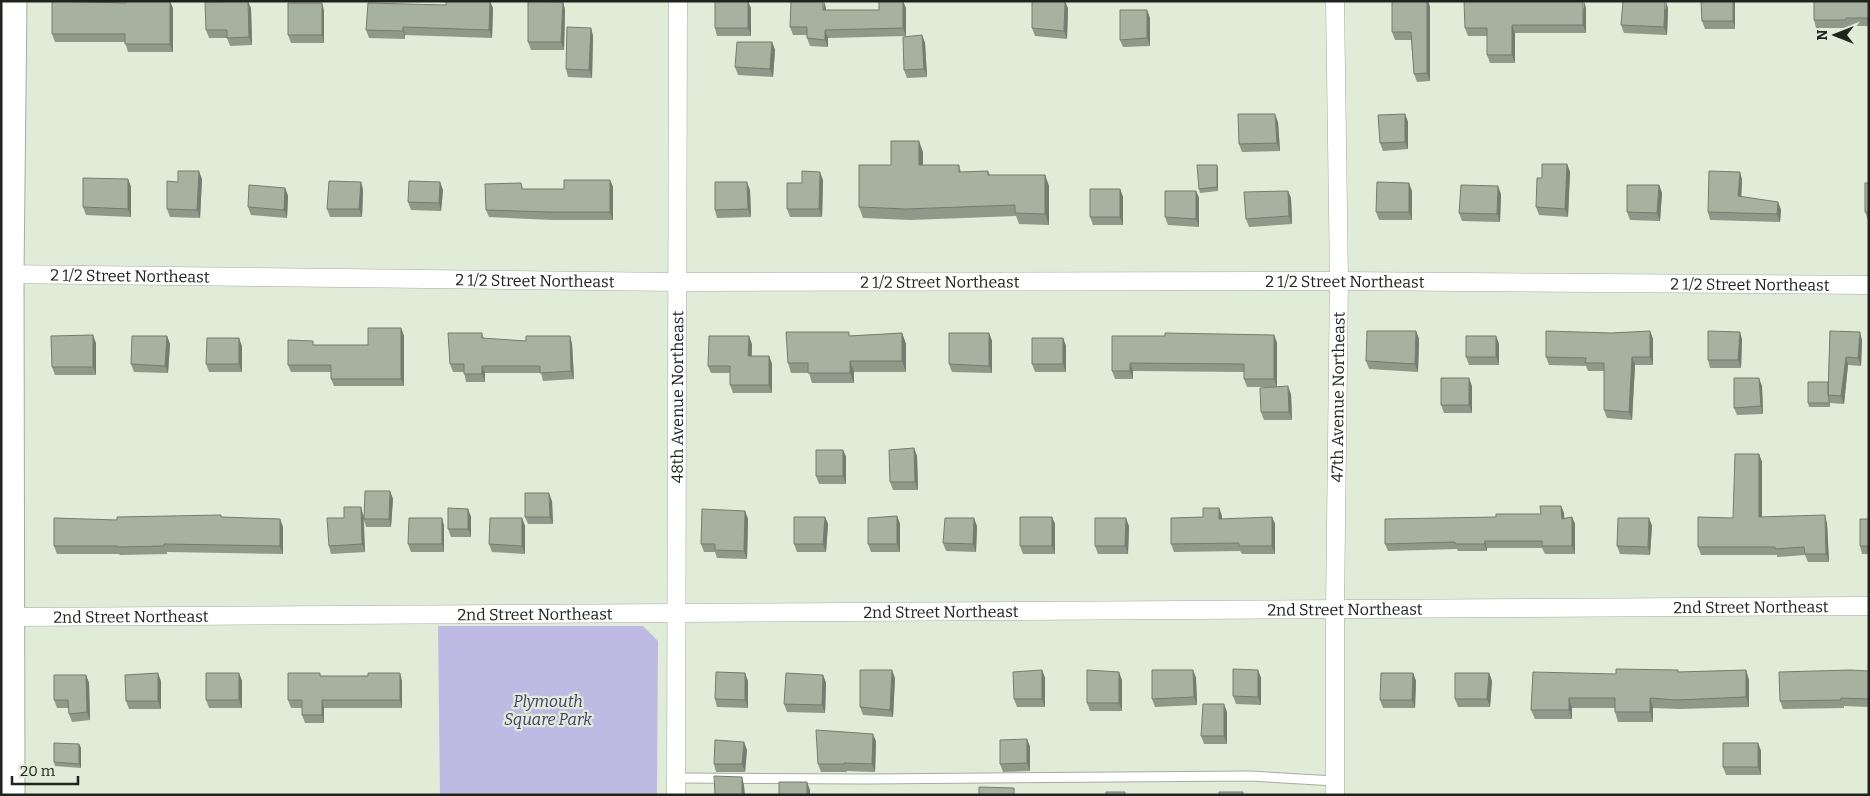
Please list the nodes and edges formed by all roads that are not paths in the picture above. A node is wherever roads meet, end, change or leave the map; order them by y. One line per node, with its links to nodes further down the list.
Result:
1 (14, 1): 4 (street)
2 (678, 1): 6 (street, 48th Avenue Northeast)
3 (1335, 1): 5 (street, 47th Avenue Northeast)
4 (6, 275): 6 (street, 2 1/2 Street Northeast); 11 (street)
5 (1339, 281): 6 (street, 2 1/2 Street Northeast); 7 (street, 2 1/2 Street Northeast); 9 (street, 47th Avenue Northeast)
6 (677, 282): 10 (street, 48th Avenue Northeast)
7 (1869, 285)
8 (1869, 606): 9 (street, 2nd Street Northeast)
9 (1335, 609): 10 (street, 2nd Street Northeast); 13 (street, 47th Avenue Northeast)
10 (677, 613): 11 (street, 2nd Street Northeast); 12 (street, 48th Avenue Northeast)
11 (13, 617): 14 (street)
12 (677, 786): 13 (lane)
13 (1335, 788)
14 (12, 795)

